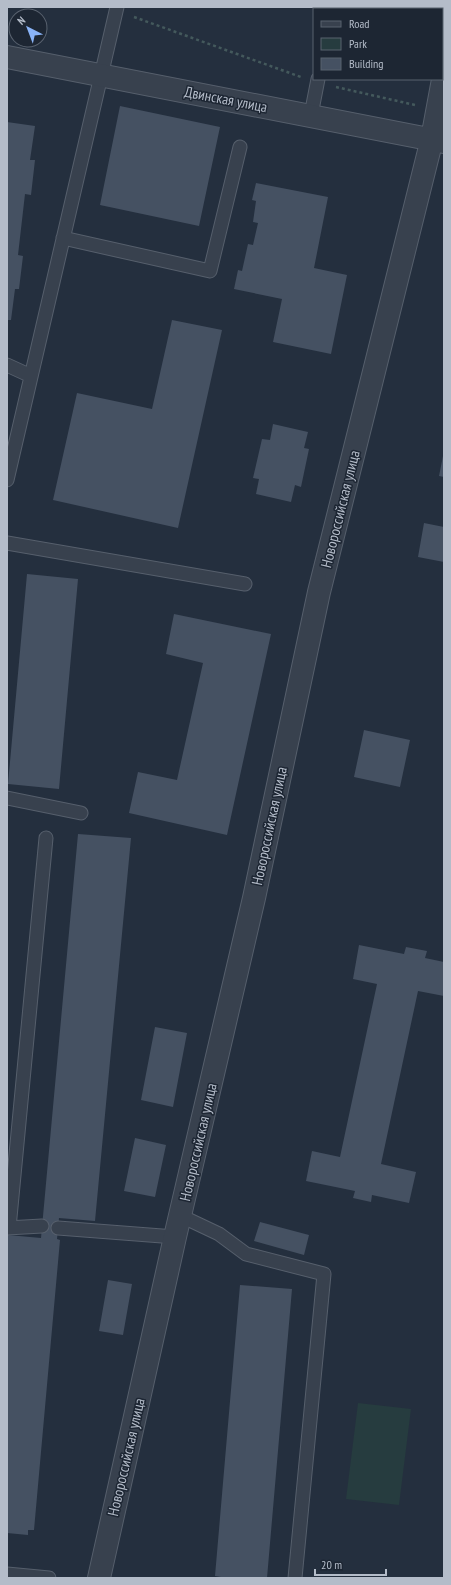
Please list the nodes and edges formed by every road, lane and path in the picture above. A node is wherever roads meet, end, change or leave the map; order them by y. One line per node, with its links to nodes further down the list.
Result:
1 (116, 9): 3 (lane); 4 (path)
2 (7, 57): 3 (street, Двинская улица)
3 (100, 74): 8 (street, Двинская улица); 11 (lane)
4 (313, 79)
5 (443, 80): 7 (street, Новороссийская улица)
6 (318, 81): 7 (path); 8 (lane)
7 (437, 110): 9 (street, Новороссийская улица)
8 (311, 115): 9 (street, Двинская улица)
9 (438, 140): 21 (street, Новороссийская улица)
10 (240, 147): 11 (lane)
11 (63, 238): 13 (lane)
12 (7, 365): 13 (lane)
13 (31, 376): 14 (lane)
14 (7, 480)
15 (7, 543): 16 (lane)
16 (245, 584)
17 (7, 798): 18 (lane)
18 (81, 813)
19 (46, 838): 22 (lane)
20 (42, 1226): 22 (lane)
21 (178, 1226): 23 (lane); 26 (street, Новороссийская улица); 27 (lane)
22 (8, 1228)
23 (58, 1228)
24 (7, 1574): 25 (lane)
25 (48, 1578)
26 (98, 1578)
27 (295, 1578)

